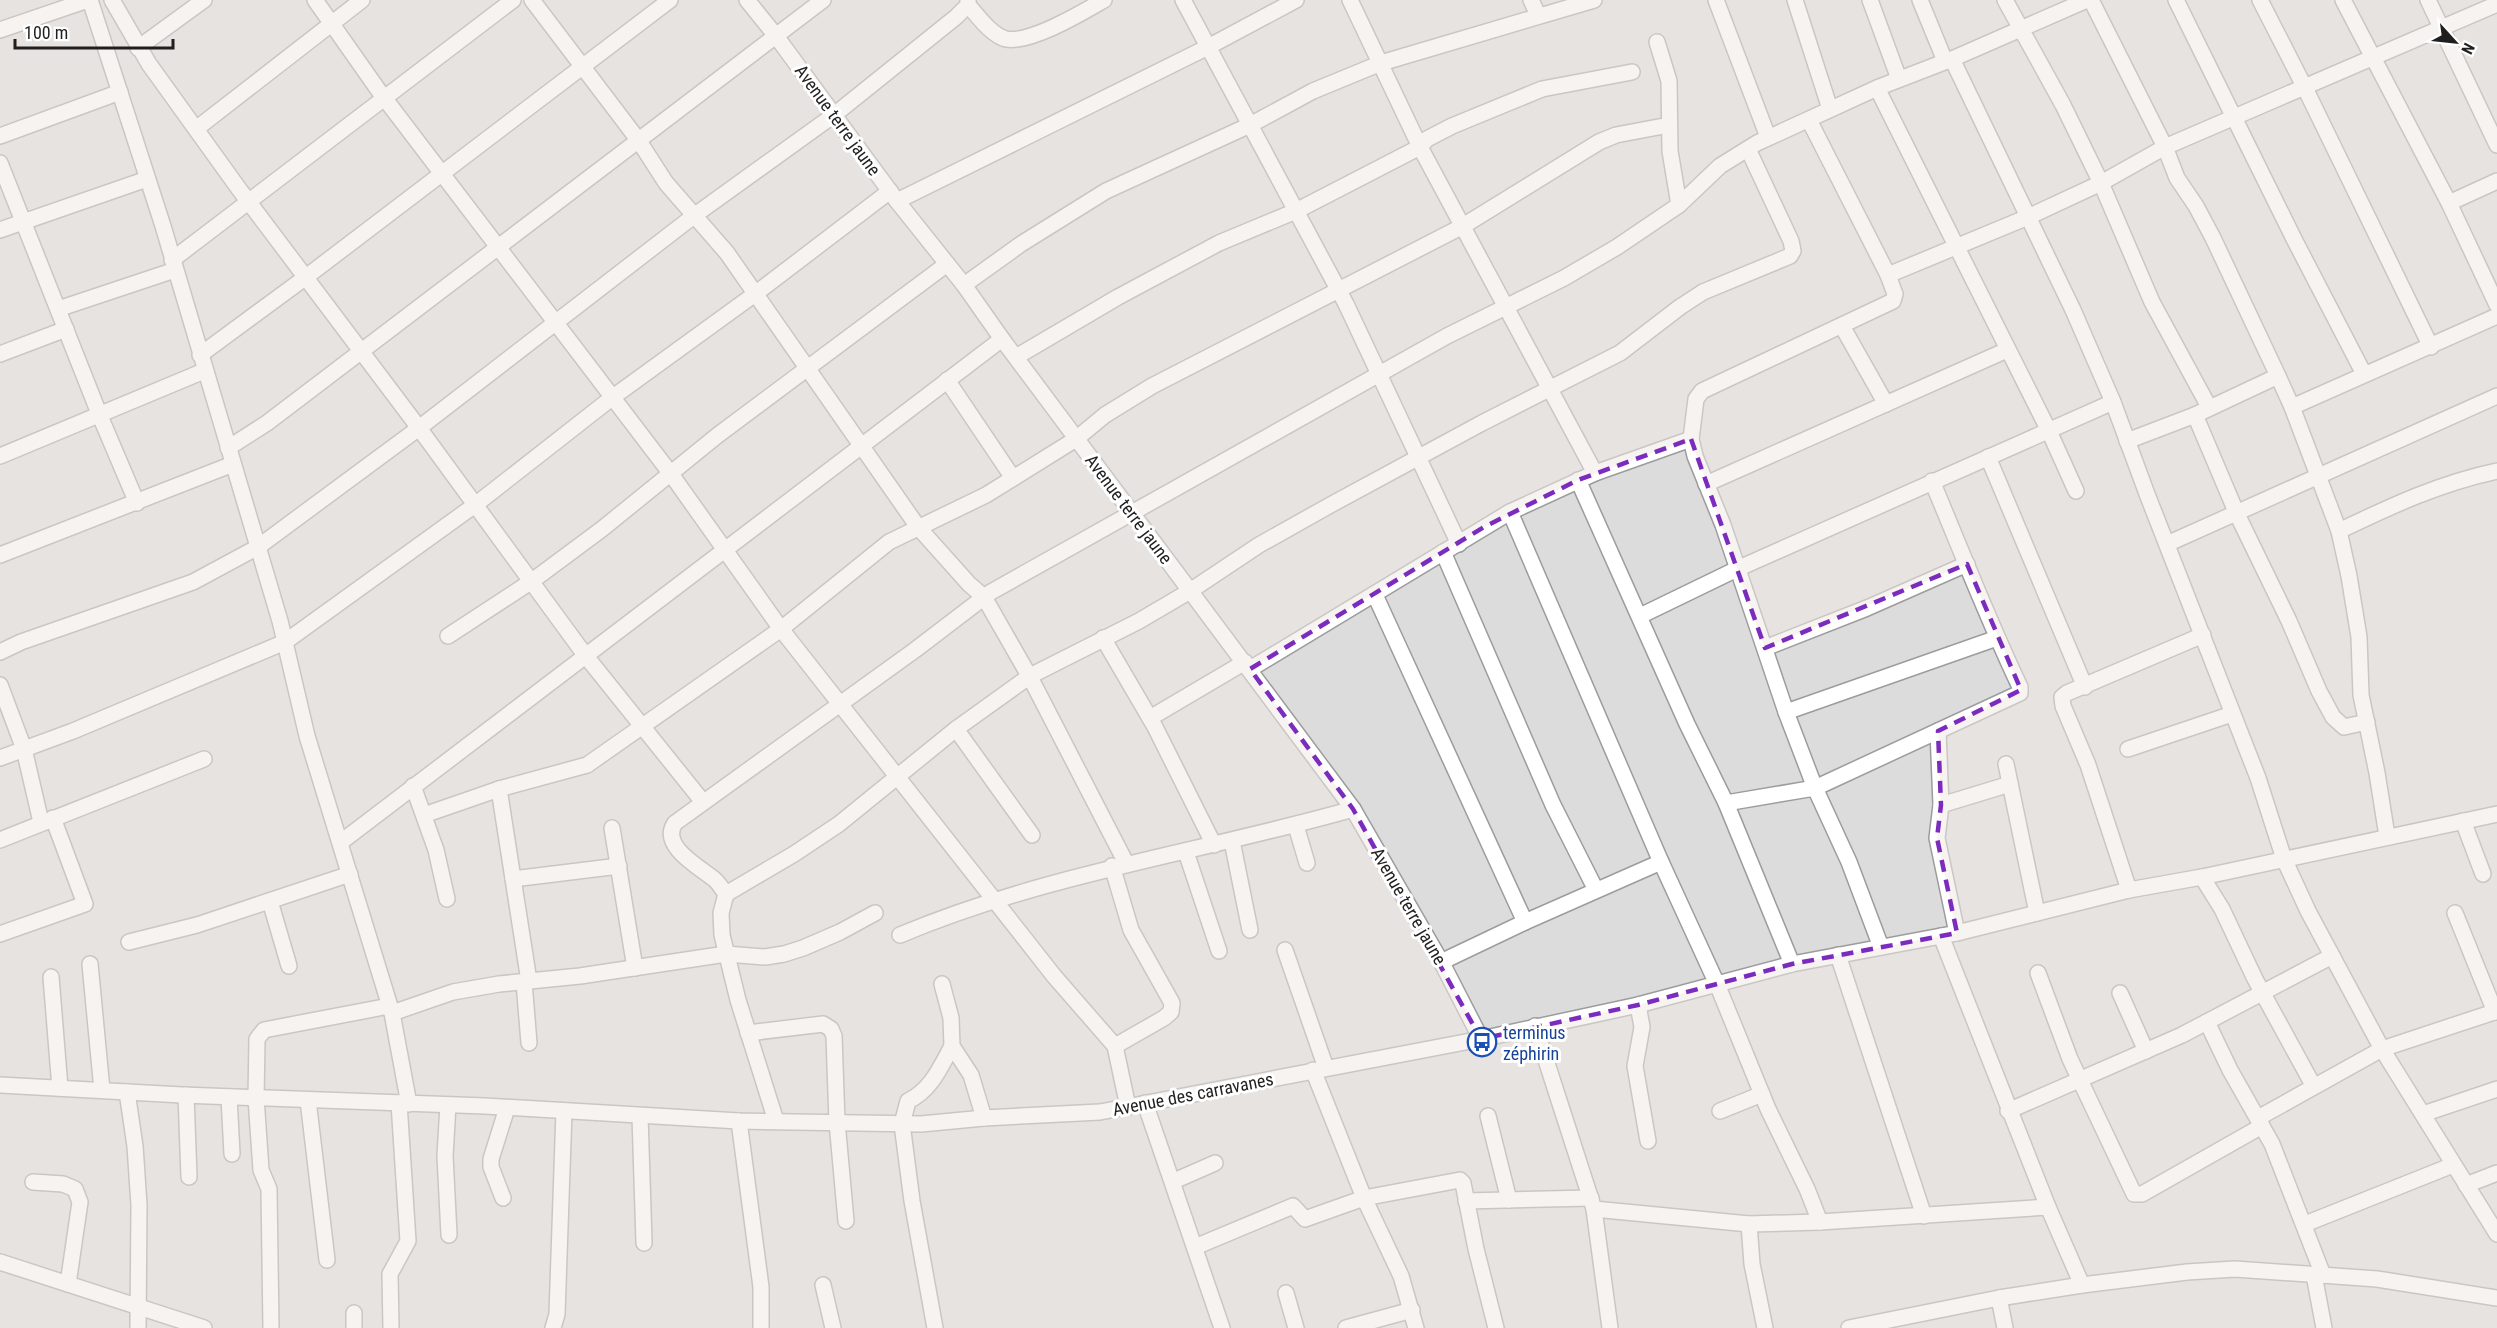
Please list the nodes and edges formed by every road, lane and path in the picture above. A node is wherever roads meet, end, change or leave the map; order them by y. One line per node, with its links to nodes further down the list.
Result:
1 (89, 0): 32 (street); 46 (street)
2 (111, 0): 37 (street)
3 (204, 0): 37 (street)
4 (315, 0): 30 (street)
5 (362, 0): 30 (street)
6 (513, 0): 47 (street)
7 (532, 0): 41 (street)
8 (670, 0): 41 (street)
9 (747, 0): 34 (street, Avenue terre jaune)
10 (824, 0): 34 (street)
11 (1104, 0): 27 (street)
12 (1183, 0): 36 (street)
13 (1296, 0): 36 (street)
14 (1350, 0): 40 (street)
15 (1531, 0): 29 (street)
16 (1594, 0): 29 (street)
17 (1716, 0): 56 (street)
18 (1795, 0): 48 (street)
19 (1870, 0): 43 (street)
20 (1920, 0): 39 (street)
21 (2005, 0): 33 (street)
22 (2089, 0): 33 (street); 60 (street)
23 (2176, 0): 50 (street)
24 (2260, 0): 45 (street)
25 (2343, 0): 38 (street)
26 (2428, 0): 31 (street)
27 (968, 3): 49 (street)
28 (2497, 4): 31 (street)
29 (1538, 15): 40 (street)
30 (332, 24): 47 (street); 54 (street)
31 (2442, 28): 38 (street); 58 (street)
32 (0, 30)
33 (2020, 30): 39 (street); 66 (street)
34 (776, 36): 49 (street, Avenue terre jaune); 57 (street)
35 (1657, 42): 53 (street)
36 (1208, 47): 52 (street); 67 (street)
37 (138, 48): 54 (street)
38 (2374, 58): 45 (street); 69 (street)
39 (1948, 60): 43 (street); 73 (street)
40 (1381, 63): 52 (street); 59 (street)
41 (582, 67): 57 (street); 63 (street)
42 (1632, 72): 59 (street)
43 (1899, 79): 44 (street)
44 (1877, 88): 48 (street); 77 (street)
45 (2305, 88): 50 (street); 94 (street)
46 (120, 92): 55 (street); 64 (street)
47 (384, 97): 63 (street); 68 (street)
48 (1830, 110): 51 (street)
49 (834, 115): 67 (street, Avenue terre jaune); 72 (street)
50 (2235, 118): 60 (street); 102 (street)
51 (1809, 120): 56 (street); 81 (street)
52 (1250, 125): 71 (street); 83 (street)
53 (1669, 125): 70 (street); 75 (street)
54 (196, 129): 68 (street)
55 (0, 136)
56 (1768, 137): 61 (street)
57 (639, 141): 72 (street); 78 (street)
58 (2497, 145)
59 (1420, 147): 71 (street); 75 (street)
60 (2166, 147): 66 (street); 104 (street)
61 (1748, 149): 70 (street); 106 (street)
62 (0, 163): 74 (street)
63 (442, 172): 78 (street); 82 (street)
64 (147, 179): 74 (street); 80 (street)
65 (2497, 181): 69 (street)
66 (2101, 183): 73 (street); 111 (street)
67 (894, 196): 79 (street, Avenue terre jaune); 85 (street)
68 (250, 203): 80 (street); 82 (street)
69 (2449, 203): 86 (street)
70 (1680, 205): 87 (street)
71 (1296, 211): 84 (street); 99 (street)
72 (695, 215): 85 (street); 90 (street)
73 (2028, 217): 77 (street); 109 (street)
74 (24, 221): 76 (street); 88 (street)
75 (1463, 226): 84 (street); 87 (street)
76 (0, 230)
77 (1956, 247): 81 (street); 96 (street)
78 (500, 248): 90 (street); 95 (street)
79 (947, 264): 83 (street, Avenue terre jaune); 100 (street)
80 (174, 265): 88 (street); 98 (street)
81 (1888, 275): 91 (street)
82 (306, 277): 95 (street); 98 (street)
83 (964, 285): 93 (street, Avenue terre jaune)
84 (1338, 290): 103 (street); 117 (street)
85 (755, 294): 100 (street); 108 (street)
86 (2497, 305)
87 (1506, 306): 103 (street); 106 (street)
88 (58, 309): 92 (street)
89 (2497, 316): 94 (street)
90 (557, 322): 108 (street); 115 (street)
91 (1842, 326): 110 (street); 118 (street)
92 (66, 329): 97 (street); 114 (street)
93 (1002, 339): 99 (street, Avenue terre jaune); 105 (street)
94 (2431, 347): 102 (street)
95 (360, 350): 115 (street); 121 (street)
96 (2007, 350): 110 (street); 116 (street)
97 (0, 354)
98 (200, 355): 101 (street)
99 (1016, 357): 117 (street, Avenue terre jaune)
100 (808, 370): 120 (street); 128 (street)
101 (204, 371): 114 (street); 121 (street)
102 (2364, 374): 112 (street)
103 (1380, 375): 124 (street); 137 (street)
104 (2278, 376): 111 (street); 112 (street)
105 (947, 380): 120 (street); 130 (street)
106 (1548, 389): 124 (street); 127 (street)
107 (2497, 396): 129 (street)
108 (614, 397): 128 (street); 136 (street)
109 (2113, 402): 116 (street); 119 (street)
110 (1886, 404): 133 (street)
111 (2209, 407): 113 (street)
112 (2292, 407): 129 (street)
113 (2194, 415): 119 (street); 139 (street)
114 (100, 416): 122 (street); 135 (street)
115 (419, 428): 136 (street); 144 (street)
116 (2049, 431): 123 (street); 134 (street)
117 (1076, 439): 130 (street); 137 (street, Avenue terre jaune)
118 (1691, 439): 127 (street); 133 (street)
119 (2127, 441): 143 (street)
120 (860, 445): 140 (street); 145 (street)
121 (228, 448): 125 (street)
122 (0, 456)
123 (1988, 457): 132 (street); 167 (street)
124 (1418, 458): 142 (street); 151 (street)
125 (233, 464): 135 (street); 144 (street)
126 (2497, 471): 141 (street)
127 (1594, 473): 131 (street)
128 (671, 474): 145 (street); 150 (street)
129 (2319, 475): 139 (street); 141 (street)
130 (1013, 478): 140 (street)
131 (1578, 480): 138 (street); 154 (street)
132 (1932, 481): 148 (street); 149 (street)
133 (1706, 484): 149 (street)
134 (2076, 491)
135 (137, 502): 147 (street)
136 (475, 505): 150 (street); 160 (street)
137 (1132, 512): 151 (street, Avenue terre jaune); 153 (street)
138 (1510, 512): 142 (street); 204 (street)
139 (2237, 514): 143 (street); 172 (street)
140 (918, 527): 153 (street); 155 (street)
141 (2339, 531): 172 (street)
142 (1458, 544): 146 (street)
143 (2167, 544): 156 (street)
144 (258, 547): 160 (street); 162 (street)
145 (726, 550): 155 (street); 163 (street)
146 (1443, 552): 152 (street); 213 (street)
147 (0, 555)
148 (1967, 564): 159 (street); 161 (street)
149 (1737, 568): 154 (street); 161 (street)
150 (532, 582): 157 (street); 163 (street)
151 (1190, 591): 158 (street); 164 (street, Avenue terre jaune)
152 (1375, 595): 164 (street); 221 (street)
153 (984, 597): 165 (street); 168 (street)
154 (1640, 615): 187 (street)
155 (782, 629): 168 (street); 173 (street)
156 (2203, 634): 167 (street); 170 (street)
157 (448, 636)
158 (1103, 638): 165 (street); 171 (street)
159 (1997, 639): 169 (street); 175 (street)
160 (285, 642): 176 (street); 200 (street)
161 (1764, 648): 169 (street)
162 (0, 652)
163 (585, 655): 173 (street); 183 (street)
164 (1247, 666): 171 (street); 189 (street, Avenue terre jaune)
165 (1029, 676): 174 (street); 206 (street)
166 (0, 685): 176 (street)
167 (2085, 687): 212 (street)
168 (839, 703): 181 (street); 186 (street)
169 (1786, 712): 184 (street)
170 (2232, 714): 177 (street); 203 (street)
171 (1150, 718): 201 (street)
172 (2367, 722): 197 (street)
173 (642, 728): 185 (street); 186 (street)
174 (956, 729): 181 (street); 196 (street)
175 (1938, 731): 184 (street); 188 (street)
176 (24, 749): 178 (street); 192 (street)
177 (2128, 749)
178 (0, 758)
179 (204, 759): 192 (street)
180 (2006, 764): 182 (street)
181 (897, 776): 214 (street); 217 (street)
182 (2010, 784): 188 (street); 219 (street)
183 (413, 786): 191 (street); 200 (street)
184 (1815, 788): 187 (street); 228 (street)
185 (499, 789): 191 (street); 211 (street)
186 (703, 802): 214 (street)
187 (1726, 803): 236 (street)
188 (1941, 805): 223 (street)
189 (1353, 809): 194 (street); 234 (street, Avenue terre jaune)
190 (2497, 814): 193 (street, Avenue des carravanes)
191 (424, 815): 215 (street)
192 (47, 820): 198 (street); 224 (street)
193 (2463, 821): 197 (street, Avenue des carravanes); 209 (street)
194 (1296, 825): 199 (street); 205 (street)
195 (612, 828): 207 (street)
196 (1032, 835)
197 (2387, 836): 203 (street, Avenue des carravanes)
198 (0, 840)
199 (1232, 841): 201 (street); 222 (street)
200 (341, 842): 208 (street)
201 (1215, 845): 202 (street)
202 (1186, 852): 206 (street); 230 (street)
203 (2284, 859): 210 (street, Avenue des carravanes); 233 (street)
204 (1661, 862): 213 (street); 243 (street)
205 (1306, 863)
206 (1119, 865): 217 (street); 255 (street)
207 (619, 866): 211 (street); 238 (street)
208 (350, 874): 216 (street); 247 (street)
209 (2483, 874)
210 (2202, 877): 212 (street, Avenue des carravanes); 244 (street)
211 (513, 879): 241 (street)
212 (2129, 890): 219 (street, Avenue des carravanes)
213 (1596, 891): 221 (street)
214 (726, 894): 231 (street)
215 (447, 899)
216 (270, 901): 227 (street); 237 (street)
217 (995, 901): 225 (street); 255 (street)
218 (875, 913): 231 (street)
219 (2037, 913): 223 (street, Avenue des carravanes)
220 (2455, 913): 248 (street)
221 (1525, 922): 234 (street)
222 (1250, 930)
223 (1957, 933): 226 (street, Avenue des carravanes)
224 (0, 934)
225 (900, 935)
226 (1941, 936): 228 (street, Avenue des carravanes); 278 (street)
227 (129, 942)
228 (1881, 947): 232 (street, Avenue des carravanes)
229 (1285, 950): 258 (street)
230 (1219, 951)
231 (726, 954): 238 (street); 251 (street)
232 (1838, 955): 236 (street, Avenue des carravanes); 303 (street)
233 (2332, 956): 244 (street); 256 (street)
234 (1441, 962): 252 (street, Avenue terre jaune)
235 (90, 964): 264 (street)
236 (1792, 964): 243 (street, Avenue des carravanes)
237 (289, 966)
238 (634, 968): 241 (street)
239 (2038, 974): 259 (street)
240 (51, 977): 262 (street)
241 (527, 981): 247 (street); 253 (street)
242 (942, 984): 254 (street)
243 (1717, 984): 246 (street, Avenue des carravanes); 266 (street)
244 (2264, 992): 249 (street); 261 (street)
245 (2120, 993): 257 (street)
246 (1638, 1005): 250 (street, Avenue des carravanes); 288 (street)
247 (391, 1010): 269 (street); 271 (street)
248 (2496, 1011): 256 (street)
249 (2207, 1022): 257 (street); 286 (street)
250 (1535, 1026): 252 (street, Avenue des carravanes); 301 (street)
251 (748, 1032): 284 (street); 285 (street)
252 (1481, 1039): 258 (street, Avenue des carravanes)
253 (529, 1043)
254 (952, 1046): 282 (street); 287 (street)
255 (1115, 1046): 274 (street)
256 (2382, 1049): 261 (street); 279 (street)
257 (2146, 1051): 259 (street)
258 (1319, 1069): 272 (street, Avenue des carravanes); 298 (street)
259 (2080, 1080): 278 (street); 286 (street)
260 (0, 1085): 262 (street, Avenue des carravanes)
261 (2313, 1085): 286 (street)
262 (60, 1088): 264 (street, Avenue des carravanes)
263 (2497, 1089): 279 (street)
264 (102, 1090): 265 (street, Avenue des carravanes)
265 (127, 1092): 267 (street, Avenue des carravanes); 321 (street)
266 (1761, 1094): 277 (street); 305 (street)
267 (186, 1095): 268 (street, Avenue des carravanes); 293 (street)
268 (229, 1097): 269 (street, Avenue des carravanes); 289 (street)
269 (256, 1098): 270 (street, Avenue des carravanes); 325 (street)
270 (308, 1100): 271 (street, Avenue des carravanes); 312 (street)
271 (404, 1103): 273 (street, Avenue des carravanes); 326 (street)
272 (1145, 1103): 274 (street, Avenue des carravanes); 294 (street)
273 (448, 1105): 275 (street, Avenue des carravanes); 309 (street)
274 (1128, 1107): 282 (street, Avenue des carravanes)
275 (507, 1108): 276 (street, Avenue des carravanes); 297 (street)
276 (564, 1111): 280 (street, Avenue des carravanes); 327 (street)
277 (1720, 1111)
278 (2008, 1111): 302 (street)
279 (2423, 1114): 291 (street)
280 (640, 1116): 283 (street, Avenue des carravanes); 310 (street)
281 (1488, 1116): 299 (street)
282 (984, 1118): 287 (street, Avenue des carravanes)
283 (739, 1121): 284 (street, Avenue des carravanes); 328 (street)
284 (776, 1121): 285 (street, Avenue des carravanes)
285 (837, 1122): 287 (street, Avenue des carravanes); 304 (street)
286 (2260, 1122): 307 (street)
287 (902, 1124): 330 (street)
288 (1648, 1141)
289 (232, 1154)
290 (1215, 1163): 294 (street)
291 (2453, 1165): 296 (street); 307 (street)
292 (2497, 1173): 296 (street)
293 (189, 1177)
294 (1174, 1181): 311 (street)
295 (33, 1182): 315 (street)
296 (2466, 1185): 308 (street)
297 (503, 1198)
298 (1364, 1198): 300 (street); 311 (street); 322 (street)
299 (1509, 1200): 300 (street); 301 (street)
300 (1466, 1201): 335 (street)
301 (1592, 1203): 306 (street); 336 (street)
302 (2048, 1207): 303 (street); 317 (street)
303 (1924, 1216): 305 (street)
304 (846, 1221)
305 (1820, 1222): 306 (street)
306 (1749, 1224): 337 (street)
307 (2305, 1224): 314 (street)
308 (2497, 1234)
309 (449, 1235)
310 (644, 1243)
311 (1195, 1247): 331 (street)
312 (327, 1260)
313 (0, 1262): 315 (street)
314 (2319, 1275): 317 (street); 320 (street); 340 (street)
315 (68, 1284): 321 (street)
316 (824, 1285): 329 (street)
317 (2082, 1285): 319 (street)
318 (1286, 1293): 332 (street)
319 (1999, 1298): 338 (street); 339 (street)
320 (2497, 1298)
321 (137, 1305): 323 (street); 324 (street)
322 (1412, 1310): 333 (street); 334 (street)
323 (138, 1328)
324 (204, 1328)
325 (271, 1328)
326 (391, 1328)
327 (553, 1328)
328 (761, 1328)
329 (833, 1328)
330 (934, 1328)
331 (1222, 1328)
332 (1296, 1328)
333 (1346, 1328)
334 (1416, 1328)
335 (1496, 1328)
336 (1610, 1328)
337 (1765, 1328)
338 (1849, 1328)
339 (2005, 1328)
340 (2324, 1328)

